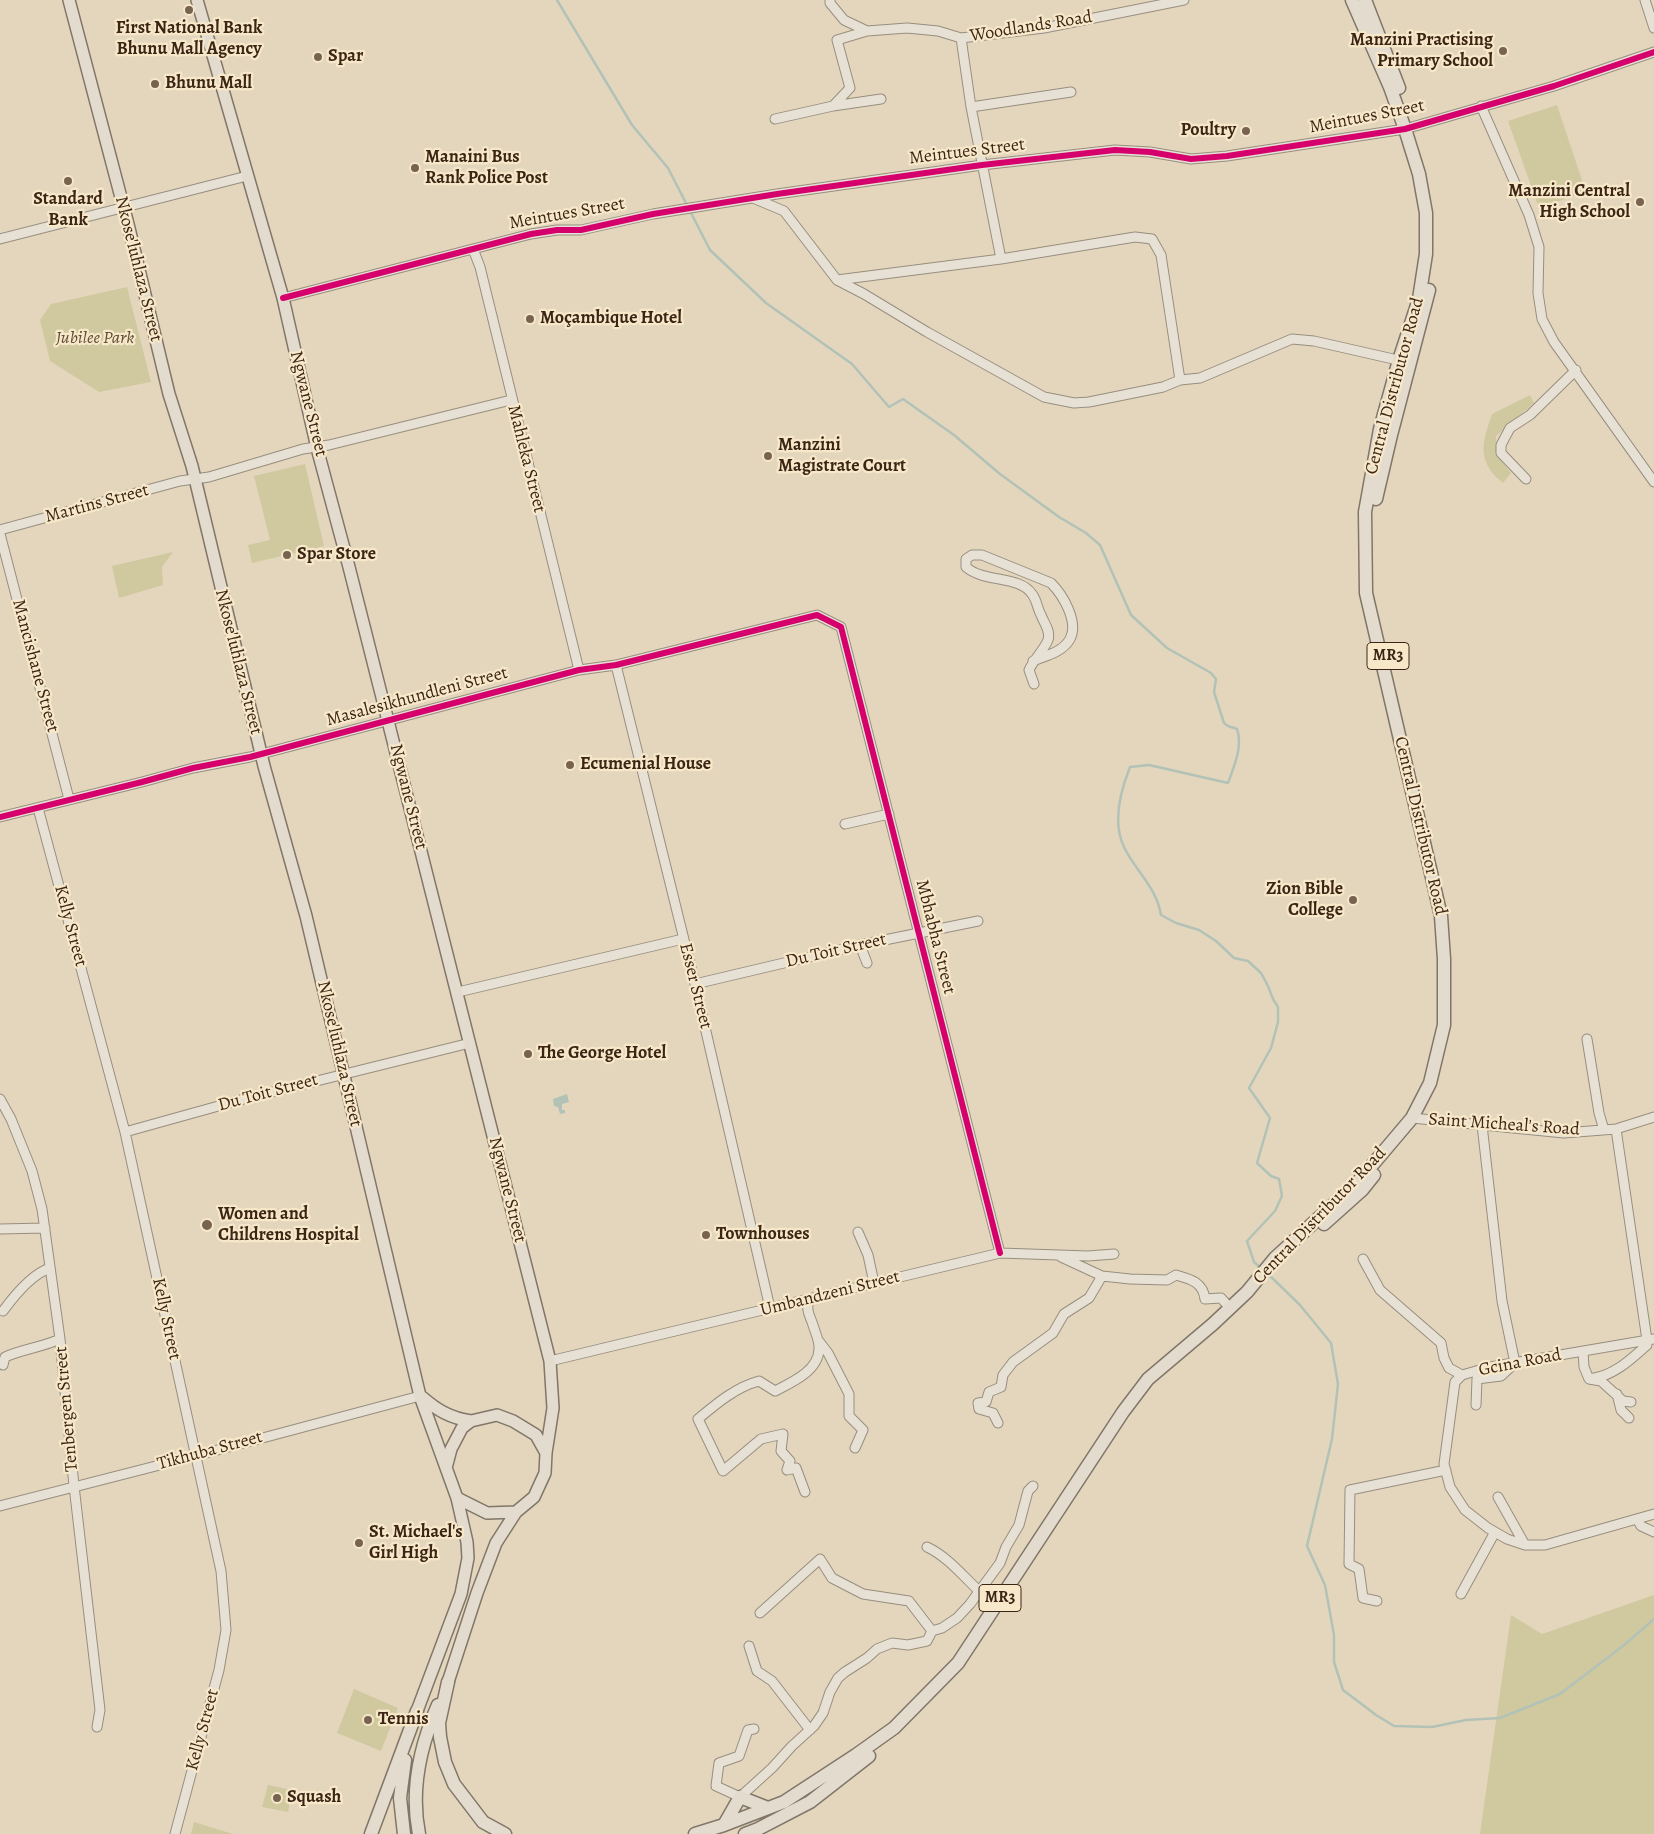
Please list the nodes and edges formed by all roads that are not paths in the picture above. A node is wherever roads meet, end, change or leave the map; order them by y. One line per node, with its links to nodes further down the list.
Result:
1 (69, 0): 22 (main road, Nkose'luhlaza Street)
2 (197, 0): 20 (main road, Ngwane Street)
3 (830, 0): 9 (street, Woodlands Road)
4 (1184, 0): 10 (street, Woodlands Road)
5 (1352, 0): 18 (highway, Central Distributor Road / MR3)
6 (1364, 0): 18 (highway, Central Distributor Road / MR3)
7 (1646, 0): 8 (street)
8 (1654, 28)
9 (867, 30): 10 (street, Woodlands Road); 14 (street)
10 (961, 38): 16 (street)
11 (1654, 52): 15 (street, Meintues Street)
12 (1071, 92): 16 (street)
13 (881, 99): 14 (street)
14 (833, 106): 17 (street)
15 (1481, 106): 18 (street, Meintues Street); 29 (street)
16 (971, 108): 19 (street)
17 (775, 120)
18 (1409, 127): 19 (street, Meintues Street); 28 (highway, Central Distributor Road / MR3)
19 (982, 165): 21 (street, Meintues Street); 25 (street)
20 (247, 176): 22 (street); 27 (main road, Ngwane Street)
21 (752, 198): 24 (street, Meintues Street); 26 (street)
22 (124, 208): 23 (street); 33 (main road, Nkose'luhlaza Street)
23 (0, 239)
24 (473, 249): 27 (street, Meintues Street); 31 (street, Mahleka Street)
25 (1001, 259): 26 (street); 30 (street)
26 (837, 280): 30 (street)
27 (283, 298): 32 (main road, Ngwane Street)
28 (1404, 362): 30 (street); 61 (highway, Central Distributor Road / MR3)
29 (1576, 370): 34 (street); 35 (street)
30 (1180, 380)
31 (512, 400): 32 (street); 40 (street, Mahleka Street)
32 (318, 448): 33 (street, Martins Street); 42 (main road, Ngwane Street)
33 (194, 479): 36 (street, Martins Street); 43 (main road, Nkose'luhlaza Street)
34 (1526, 480)
35 (1654, 482)
36 (0, 532): 44 (street, Mancishane Street)
37 (840, 627): 39 (street, Masalesikhundleni Street); 46 (street, Mbhabha Street)
38 (1034, 661): 38 (street); 41 (street)
39 (616, 665): 40 (street, Masalesikhundleni Street); 51 (street, Esser Street)
40 (579, 670): 42 (street, Masalesikhundleni Street)
41 (1034, 684)
42 (388, 721): 43 (street, Masalesikhundleni Street); 55 (main road, Ngwane Street)
43 (262, 753): 44 (street, Masalesikhundleni Street); 58 (main road, Nkose'luhlaza Street)
44 (69, 799): 45 (street, Masalesikhundleni Street)
45 (38, 808): 47 (street, Masalesikhundleni Street); 65 (street, Kelly Street)
46 (890, 814): 48 (street); 50 (street, Mbhabha Street)
47 (0, 817)
48 (845, 824)
49 (978, 922): 50 (street, Du Toit Street)
50 (918, 934): 52 (street, Du Toit Street); 69 (street, Mbhabha Street)
51 (683, 939): 54 (street, Esser Street); 55 (street)
52 (860, 945): 53 (street); 54 (street, Du Toit Street)
53 (867, 963)
54 (695, 984): 78 (street, Esser Street)
55 (458, 992): 57 (main road, Ngwane Street)
56 (1587, 1039): 64 (street)
57 (470, 1043): 58 (street, Du Toit Street); 85 (main road, Ngwane Street)
58 (344, 1074): 65 (street, Du Toit Street); 91 (main road, Nkose'luhlaza Street)
59 (0, 1099): 66 (street, Tenbergen Street)
60 (1654, 1117): 63 (street, Saint Micheal's Road)
61 (1416, 1119): 62 (street, Saint Micheal's Road); 76 (highway, Central Distributor Road / MR3)
62 (1482, 1125): 64 (street, Saint Micheal's Road); 86 (street)
63 (1616, 1129): 64 (street, Saint Micheal's Road); 83 (street)
64 (1604, 1130)
65 (125, 1132): 99 (street, Kelly Street)
66 (45, 1228): 67 (street); 73 (street, Tenbergen Street)
67 (0, 1229)
68 (858, 1232): 75 (street)
69 (1000, 1253): 71 (street, Umbandzeni Street); 75 (street, Umbandzeni Street)
70 (1114, 1254): 71 (street, Umbandzeni Street)
71 (1057, 1255): 74 (street)
72 (1363, 1259): 88 (street)
73 (50, 1268): 80 (street); 81 (street, Tenbergen Street)
74 (1102, 1276): 79 (street); 96 (street)
75 (874, 1283): 77 (street, Umbandzeni Street)
76 (1251, 1294): 79 (highway, Central Distributor Road / MR3); 135 (highway, Central Distributor Road / MR3)
77 (809, 1299): 78 (street, Umbandzeni Street); 82 (street)
78 (770, 1308): 85 (street, Umbandzeni Street)
79 (1230, 1308): 127 (highway, Central Distributor Road / MR3)
80 (3, 1311)
81 (60, 1338): 87 (street); 102 (street, Tenbergen Street)
82 (817, 1340): 97 (street); 104 (street)
83 (1649, 1341): 84 (street, Gcina Road); 89 (street)
84 (1583, 1351): 86 (street, Gcina Road); 89 (street)
85 (550, 1361): 98 (main road, Ngwane Street)
86 (1515, 1363): 88 (street, Gcina Road); 93 (street)
87 (3, 1365)
88 (1462, 1375): 101 (street, Gcina Road)
89 (1589, 1379): 90 (street)
90 (1617, 1394): 92 (street); 94 (street)
91 (420, 1396): 95 (main road); 99 (street, Tikhuba Street); 100 (main road, Nkose'luhlaza Street)
92 (1631, 1402)
93 (1476, 1405)
94 (1629, 1418)
95 (471, 1422): 98 (main road); 100 (main road)
96 (998, 1424)
97 (855, 1448)
98 (546, 1453): 108 (main road)
99 (195, 1456): 102 (street, Tikhuba Street); 129 (street, Kelly Street)
100 (446, 1468): 106 (main road)
101 (1446, 1470): 111 (street, Gcina Road); 117 (street)
102 (74, 1486): 107 (street, Tikhuba Street); 123 (street, Tenbergen Street)
103 (1033, 1486): 115 (street)
104 (805, 1492)
105 (1498, 1497): 113 (street)
106 (457, 1498): 108 (main road); 122 (main road)
107 (0, 1506)
108 (516, 1512): 121 (main road)
109 (1654, 1514): 110 (street, Gcina Road)
110 (1637, 1519): 112 (street); 113 (street, Gcina Road)
111 (1495, 1532): 113 (street, Gcina Road); 116 (street)
112 (1654, 1532)
113 (1525, 1545)
114 (927, 1547): 115 (street)
115 (979, 1590): 119 (street)
116 (1461, 1594)
117 (1377, 1601)
118 (760, 1613): 119 (street)
119 (932, 1630): 125 (street)
120 (749, 1646): 125 (street)
121 (448, 1682): 132 (highway); 133 (highway)
122 (417, 1712): 130 (highway); 131 (highway)
123 (97, 1727)
124 (754, 1729): 126 (street)
125 (810, 1730): 126 (street)
126 (740, 1797): 127 (highway); 128 (highway)
127 (768, 1808): 128 (highway, Central Distributor Road / MR3)
128 (724, 1825): 134 (highway, Central Distributor Road / MR3)
129 (175, 1834)
130 (370, 1834)
131 (404, 1834)
132 (419, 1834)
133 (505, 1834)
134 (694, 1834)
135 (745, 1834)

